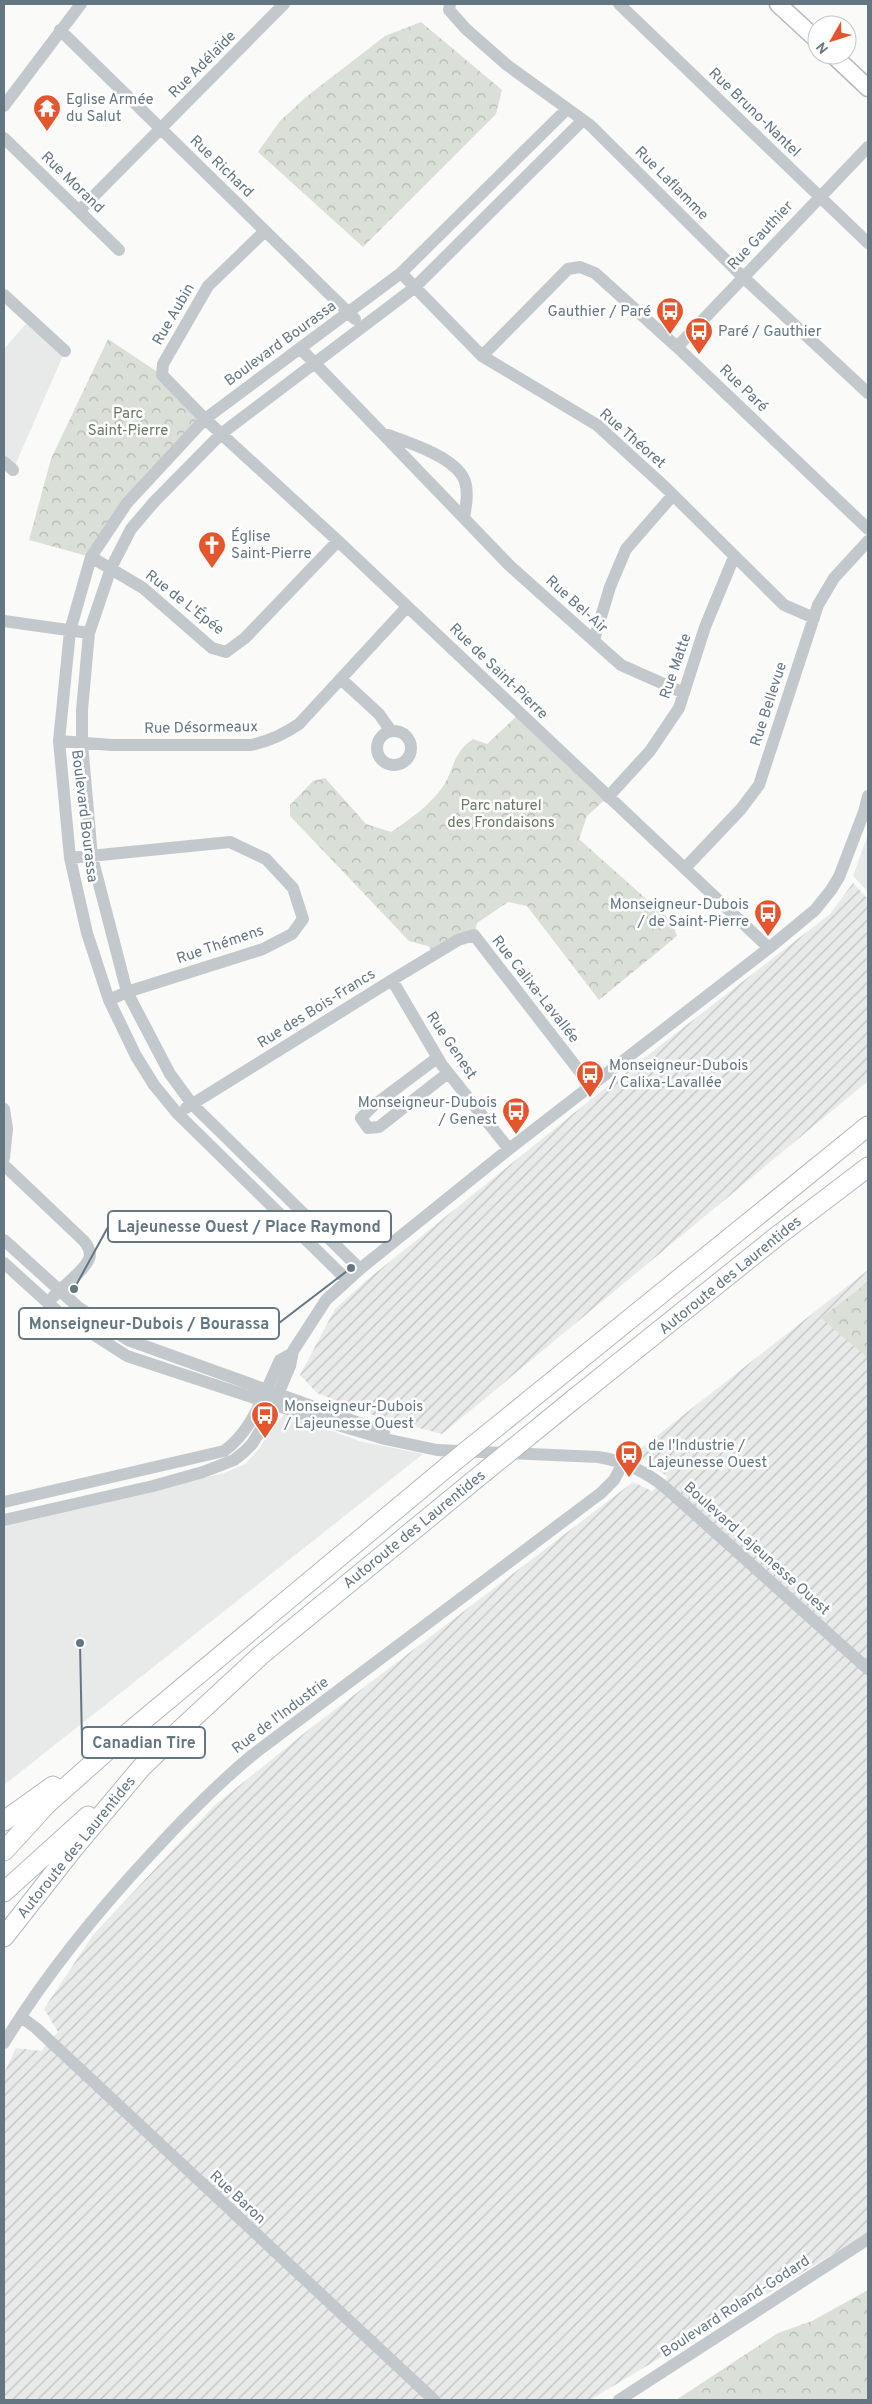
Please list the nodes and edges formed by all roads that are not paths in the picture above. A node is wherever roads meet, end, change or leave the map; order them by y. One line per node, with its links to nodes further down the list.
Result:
1 (81, 4): 6 (street)
2 (284, 4): 13 (street, Rue Adélaïde)
3 (450, 4): 11 (street, Rue Laflamme)
4 (619, 4): 16 (street, Rue Bruno-Nantel)
5 (778, 4): 7 (main road)
6 (60, 30): 10 (street); 13 (street, Rue Richard)
7 (807, 31)
8 (844, 65): 9 (main road)
9 (868, 88)
10 (4, 106)
11 (567, 109): 12 (street, Rue Laflamme); 18 (street, Boulevard Bourassa)
12 (582, 121): 20 (street, Boulevard Bourassa); 24 (street, Rue Laflamme)
13 (160, 129): 17 (street, Rue Adélaïde); 19 (street, Rue Richard)
14 (4, 138): 17 (street, Rue Morand)
15 (868, 147): 16 (street, Rue Gauthier)
16 (819, 196): 21 (street, Rue Bruno-Nantel); 24 (street, Rue Gauthier)
17 (80, 211): 22 (street, Rue Morand)
18 (446, 229): 20 (street); 23 (street, Boulevard Bourassa)
19 (265, 231): 27 (street, Rue Richard); 35 (street, Rue Aubin)
20 (460, 242): 25 (street, Boulevard Bourassa)
21 (868, 243)
22 (119, 250)
23 (401, 273): 25 (street, Rue Théoret); 27 (street, Boulevard Bourassa)
24 (743, 277): 29 (street, Rue Gauthier); 34 (street, Rue Laflamme)
25 (415, 287): 28 (street, Boulevard Bourassa); 32 (street, Rue Théoret)
26 (4, 295): 31 (street)
27 (349, 313): 28 (street, Rue Richard); 30 (street, Boulevard Bourassa)
28 (362, 326): 33 (street, Boulevard Bourassa)
29 (678, 347): 32 (street, Rue Paré); 42 (street, Rue Paré)
30 (300, 348): 33 (street, Rue Bel-Air); 35 (street, Boulevard Bourassa)
31 (66, 351)
32 (482, 356): 39 (street, Rue Théoret)
33 (314, 362): 36 (street, Rue Bel-Air); 37 (street, Boulevard Bourassa)
34 (868, 393)
35 (205, 419): 37 (street, Rue de Saint-Pierre); 38 (street, Boulevard Bourassa)
36 (383, 433): 41 (street, Rue Bel-Air); 41 (street, Rue Bel-Air)
37 (221, 434): 40 (street, Boulevard Bourassa); 43 (street, Rue de Saint-Pierre)
38 (139, 489): 40 (street); 45 (street, Boulevard Bourassa)
39 (673, 495): 46 (street, Rue Théoret); 53 (street)
40 (154, 502): 47 (street, Boulevard Bourassa)
41 (464, 518): 53 (street, Rue Bel-Air)
42 (868, 529)
43 (338, 540): 47 (street, Rue de L'Épée); 48 (street, Rue de Saint-Pierre)
44 (868, 541): 49 (street, Rue Bellevue)
45 (91, 557): 47 (street, Rue de L'Épée); 51 (street, Boulevard Bourassa)
46 (734, 557): 49 (street, Rue Théoret); 55 (street, Rue Matte)
47 (111, 568): 52 (street, Boulevard Bourassa)
48 (408, 607): 54 (street, Rue Désormeaux); 60 (street, Rue de Saint-Pierre)
49 (814, 618): 64 (street, Rue Bellevue)
50 (4, 621): 51 (street)
51 (70, 631): 52 (street); 57 (street, Boulevard Bourassa)
52 (89, 633): 58 (street, Boulevard Bourassa)
53 (594, 640): 55 (street, Rue Bel-Air)
54 (341, 679): 56 (street); 58 (street, Rue Désormeaux)
55 (684, 693): 60 (street, Rue Matte)
56 (391, 731)
57 (59, 741): 58 (street, Rue Désormeaux); 63 (street, Boulevard Bourassa)
58 (82, 743): 62 (street, Boulevard Bourassa)
59 (868, 796): 61 (street)
60 (608, 797): 64 (street, Rue de Saint-Pierre)
61 (866, 809): 66 (street)
62 (92, 857): 63 (street, Rue Thémens); 68 (street, Boulevard Bourassa); 68 (street, Rue Thémens)
63 (70, 858): 69 (street, Boulevard Bourassa)
64 (685, 868): 66 (street, Rue de Saint-Pierre)
65 (474, 935): 67 (street, Rue des Bois-Francs); 72 (street, Rue Calixa-Lavallée)
66 (769, 948): 72 (street)
67 (392, 980): 70 (street, Rue Genest); 73 (street, Rue des Bois-Francs)
68 (127, 992): 69 (street, Rue Thémens); 73 (street, Boulevard Bourassa)
69 (109, 1000): 75 (street, Boulevard Bourassa)
70 (437, 1058): 71 (street, Rue Genest); 71 (street)
71 (448, 1073): 77 (street, Rue Genest)
72 (591, 1086): 77 (street)
73 (192, 1104): 75 (street, Rue des Bois-Francs); 83 (street, Boulevard Bourassa)
74 (4, 1108): 78 (street)
75 (177, 1113): 84 (street, Boulevard Bourassa)
76 (868, 1126): 92 (highway, Autoroute des Laurentides, bridge)
77 (509, 1149): 83 (street)
78 (4, 1158)
79 (4, 1165): 85 (street)
80 (868, 1167): 93 (highway, Autoroute des Laurentides, bridge)
81 (4, 1240): 85 (street, Boulevard Lajeunesse Ouest)
82 (4, 1263): 86 (street, Boulevard Lajeunesse Ouest)
83 (360, 1269): 84 (street)
84 (347, 1280): 87 (street)
85 (58, 1291): 86 (street); 87 (street, Boulevard Lajeunesse Ouest)
86 (47, 1302): 87 (street, Boulevard Lajeunesse Ouest)
87 (270, 1396): 88 (street, Boulevard Lajeunesse Ouest); 89 (street); 90 (street)
88 (623, 1463): 91 (street, Boulevard Lajeunesse Ouest); 98 (street, Rue de l'Industrie)
89 (4, 1502)
90 (4, 1520)
91 (868, 1669)
92 (110, 1748): 94 (highway); 95 (highway, Autoroute des Laurentides)
93 (141, 1768): 96 (highway); 97 (highway, Autoroute des Laurentides)
94 (8, 1818)
95 (4, 1850)
96 (4, 1892)
97 (4, 1937)
98 (20, 2017): 99 (street, Rue de l'Industrie); 101 (street, Rue Baron)
99 (4, 2043)
100 (868, 2239): 102 (street, Boulevard Roland-Godard)
101 (434, 2400)
102 (619, 2400)

